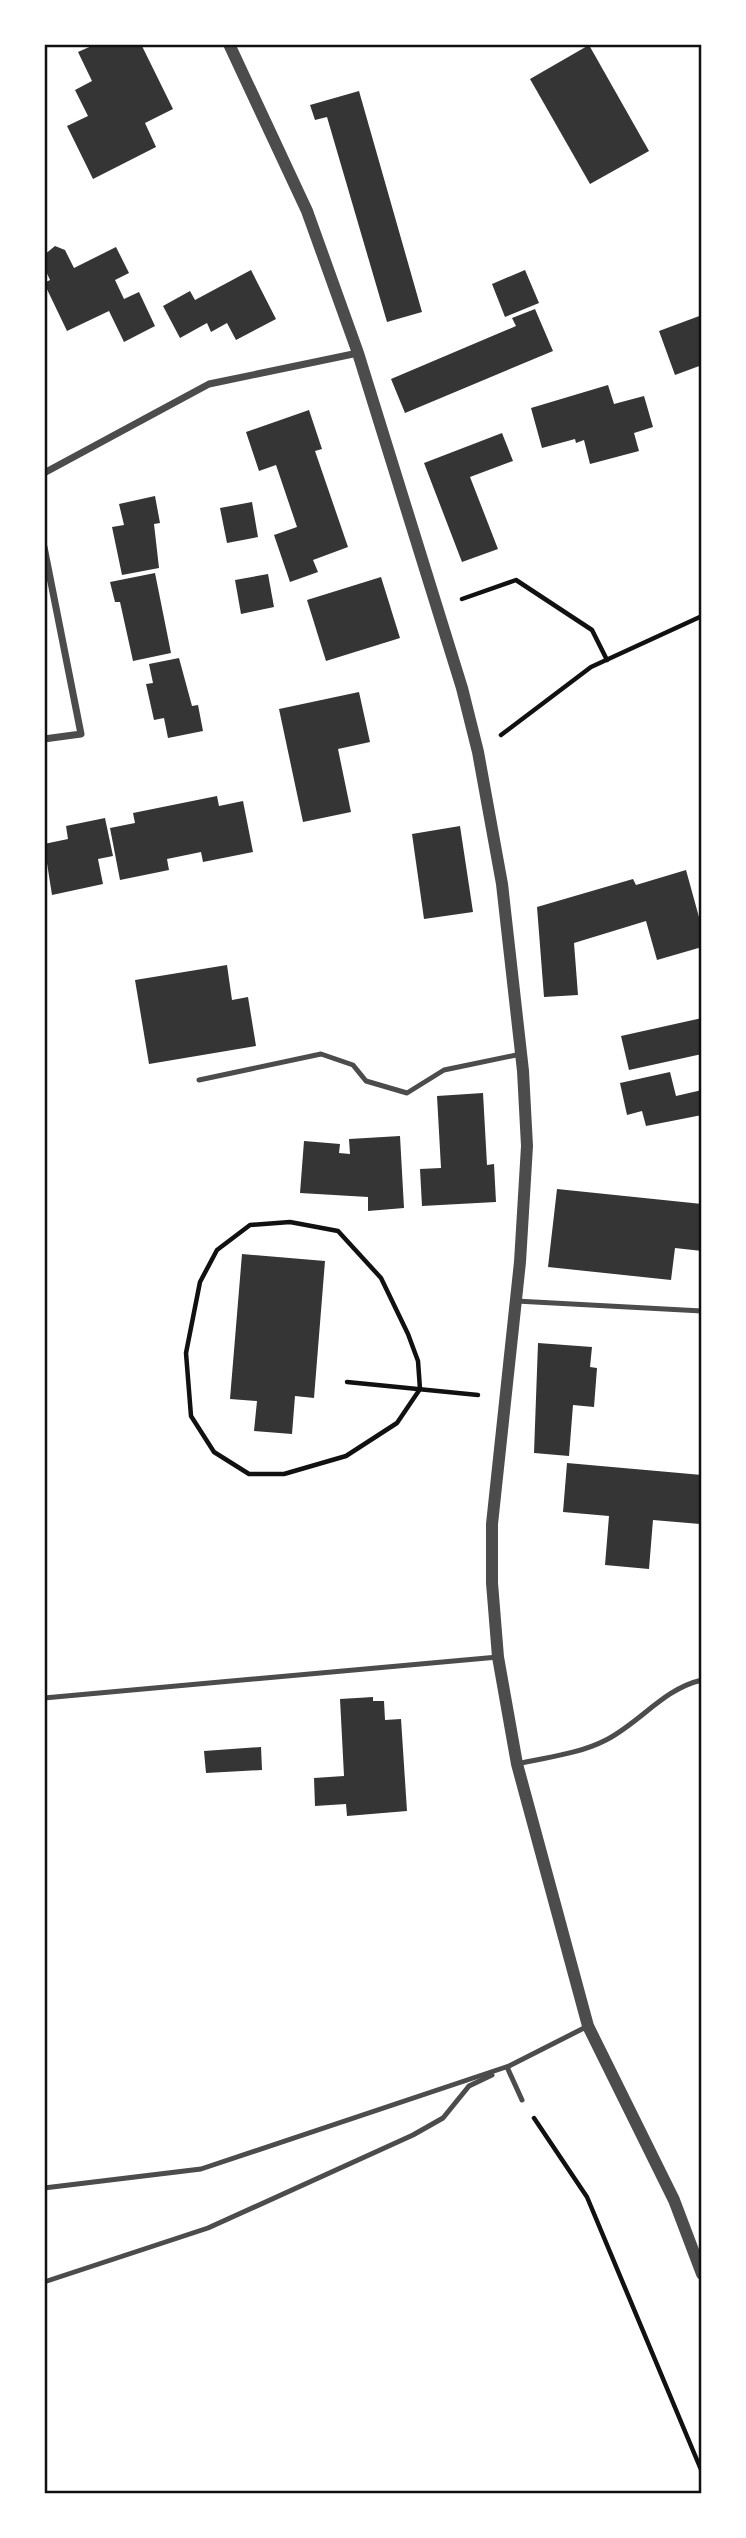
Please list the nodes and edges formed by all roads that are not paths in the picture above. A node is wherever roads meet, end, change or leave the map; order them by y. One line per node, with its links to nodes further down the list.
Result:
1 (229, 44): 2 (street)
2 (358, 353): 3 (street); 6 (street)
3 (44, 473)
4 (44, 547): 5 (street)
5 (44, 739)
6 (521, 1054): 7 (lane); 8 (street)
7 (199, 1080)
8 (516, 1301): 9 (lane); 10 (street)
9 (702, 1311)
10 (498, 1657): 12 (lane); 13 (street)
11 (702, 1680): 13 (lane)
12 (44, 1698)
13 (517, 1764): 14 (street)
14 (587, 2026): 15 (lane); 18 (street)
15 (509, 2066): 16 (lane); 17 (lane); 19 (lane)
16 (522, 2100)
17 (44, 2188)
18 (702, 2274)
19 (44, 2282)

